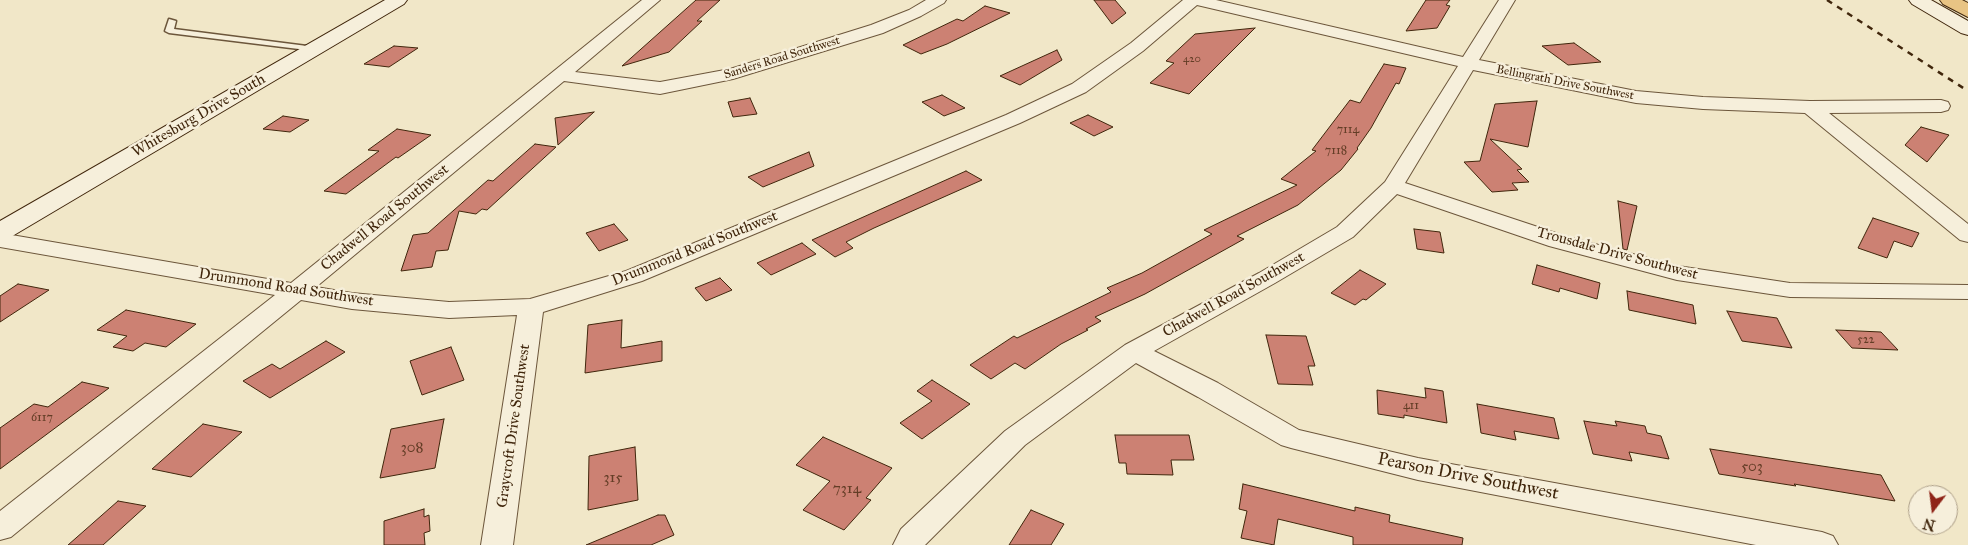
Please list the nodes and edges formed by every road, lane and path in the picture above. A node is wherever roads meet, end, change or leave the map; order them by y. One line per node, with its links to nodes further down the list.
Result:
1 (398, 0): 11 (main road, Whitesburg Drive South)
2 (652, 0): 13 (street, Chadwell Road Southwest)
3 (938, 0): 13 (street, Sanders Road Southwest)
4 (1194, 0): 12 (street, Bellingrath Drive Southwest); 22 (street, Drummond Road Southwest)
5 (1508, 0): 12 (street, Chadwell Road Southwest)
6 (1918, 0): 10 (main road)
7 (1948, 0): 8 (highway)
8 (1968, 11)
9 (172, 21): 11 (lane)
10 (1968, 29)
11 (315, 49): 17 (main road, Whitesburg Drive South)
12 (1469, 63): 15 (street, Bellingrath Drive Southwest); 16 (street, Chadwell Road Southwest)
13 (560, 75): 20 (street, Chadwell Road Southwest)
14 (1942, 106): 15 (street, Bellingrath Drive Southwest)
15 (1810, 107): 18 (street)
16 (1393, 186): 21 (street, Trousdale Drive Southwest); 23 (street, Chadwell Road Southwest)
17 (0, 232)
18 (1968, 235)
19 (0, 240): 20 (street, Drummond Road Southwest)
20 (296, 291): 22 (street, Drummond Road Southwest); 24 (street, Chadwell Road Southwest)
21 (1968, 292)
22 (531, 307): 25 (street, Graycroft Drive Southwest)
23 (1134, 352): 26 (street, Chadwell Road Southwest); 27 (street, Pearson Drive Southwest)
24 (0, 528)
25 (497, 545)
26 (909, 545)
27 (1822, 545)

